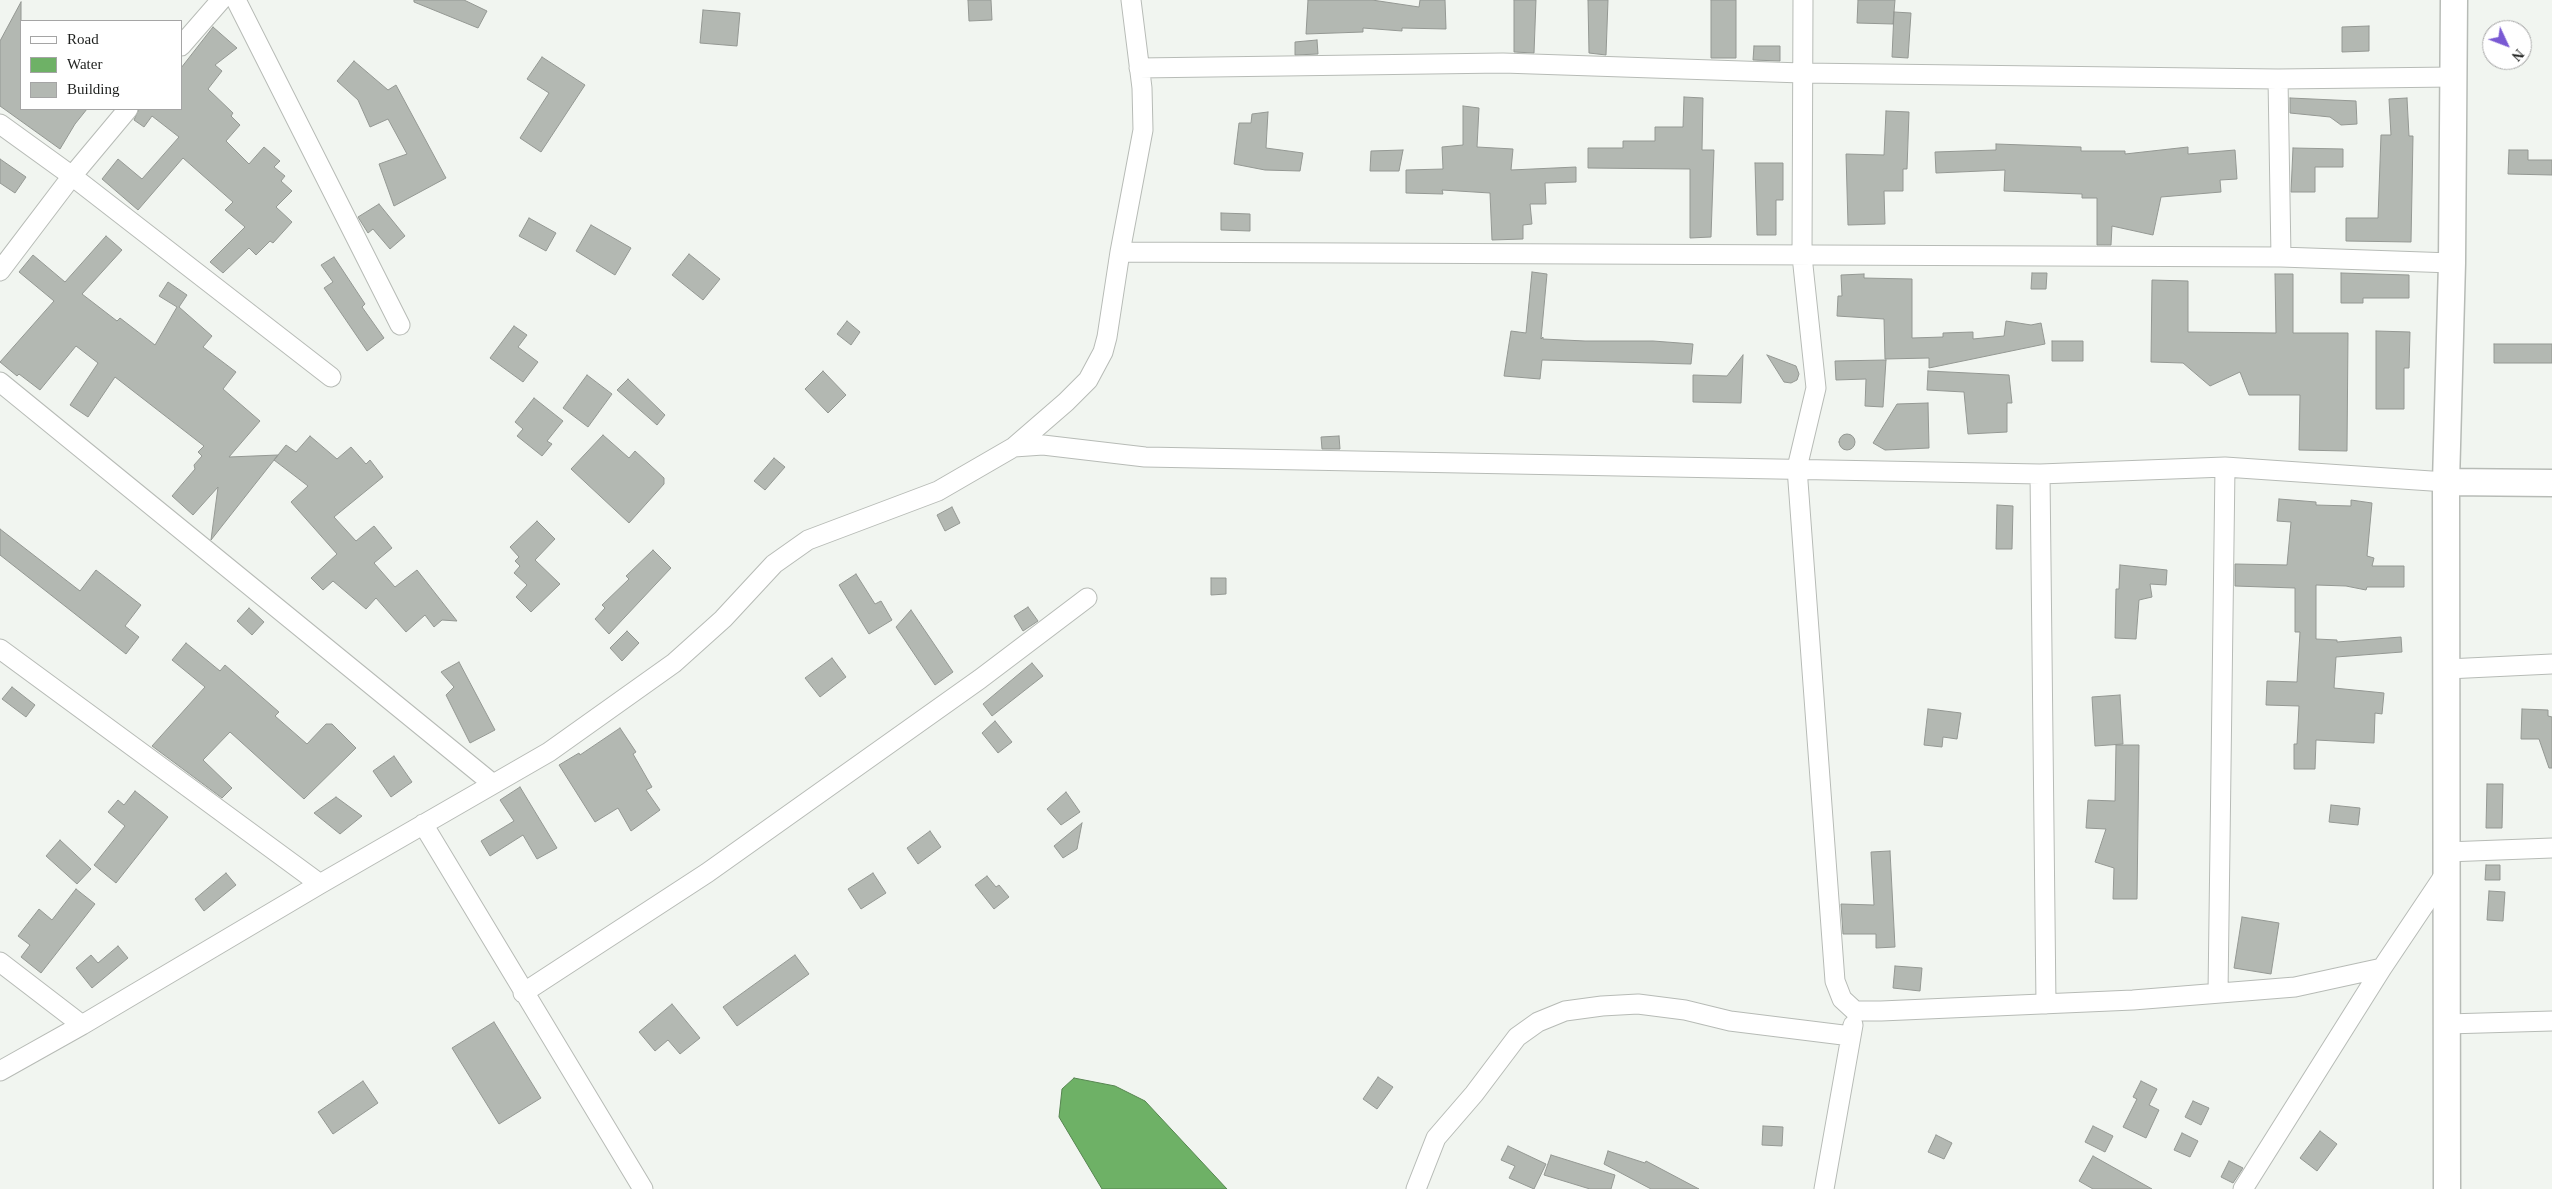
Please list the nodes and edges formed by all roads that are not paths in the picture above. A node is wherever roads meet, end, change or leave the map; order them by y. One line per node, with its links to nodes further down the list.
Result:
1 (220, 0): 6 (street)
2 (236, 0): 19 (street)
3 (1131, 0): 7 (street)
4 (1804, 0): 8 (street)
5 (2454, 0): 9 (street)
6 (182, 45)
7 (1140, 68): 8 (street); 14 (street)
8 (1802, 73): 10 (street); 15 (street)
9 (2454, 78): 10 (street); 17 (street)
10 (2278, 79): 16 (street)
11 (127, 110): 13 (street)
12 (0, 124): 13 (street)
13 (72, 176): 18 (street); 20 (street)
14 (1120, 252): 15 (street); 22 (street)
15 (1802, 256): 16 (street); 24 (street)
16 (2281, 257): 17 (street)
17 (2452, 263): 26 (street)
18 (0, 271)
19 (400, 325)
20 (331, 377)
21 (0, 382): 32 (street)
22 (1014, 447): 24 (street); 32 (street)
23 (2225, 466): 25 (street); 26 (street); 40 (street)
24 (1797, 468): 25 (street); 42 (street)
25 (2040, 474): 41 (street)
26 (2446, 482): 27 (street); 31 (street)
27 (2552, 483)
28 (1087, 598): 39 (street)
29 (0, 648): 36 (street)
30 (2552, 664): 31 (street)
31 (2446, 669): 35 (street)
32 (493, 784): 33 (street)
33 (423, 824): 36 (street); 39 (street)
34 (2552, 848): 35 (street)
35 (2447, 862): 38 (street); 44 (street)
36 (320, 884): 45 (street)
37 (0, 962): 45 (street)
38 (2382, 968): 40 (street); 51 (street)
39 (523, 993): 48 (street)
40 (2218, 993): 41 (street)
41 (2046, 1004): 42 (street)
42 (1855, 1011): 46 (street)
43 (2552, 1022): 44 (street)
44 (2447, 1024): 52 (street)
45 (82, 1025): 47 (street)
46 (1851, 1036): 49 (street); 50 (street)
47 (0, 1070)
48 (643, 1189)
49 (1416, 1189)
50 (1824, 1189)
51 (2244, 1189)
52 (2447, 1189)

